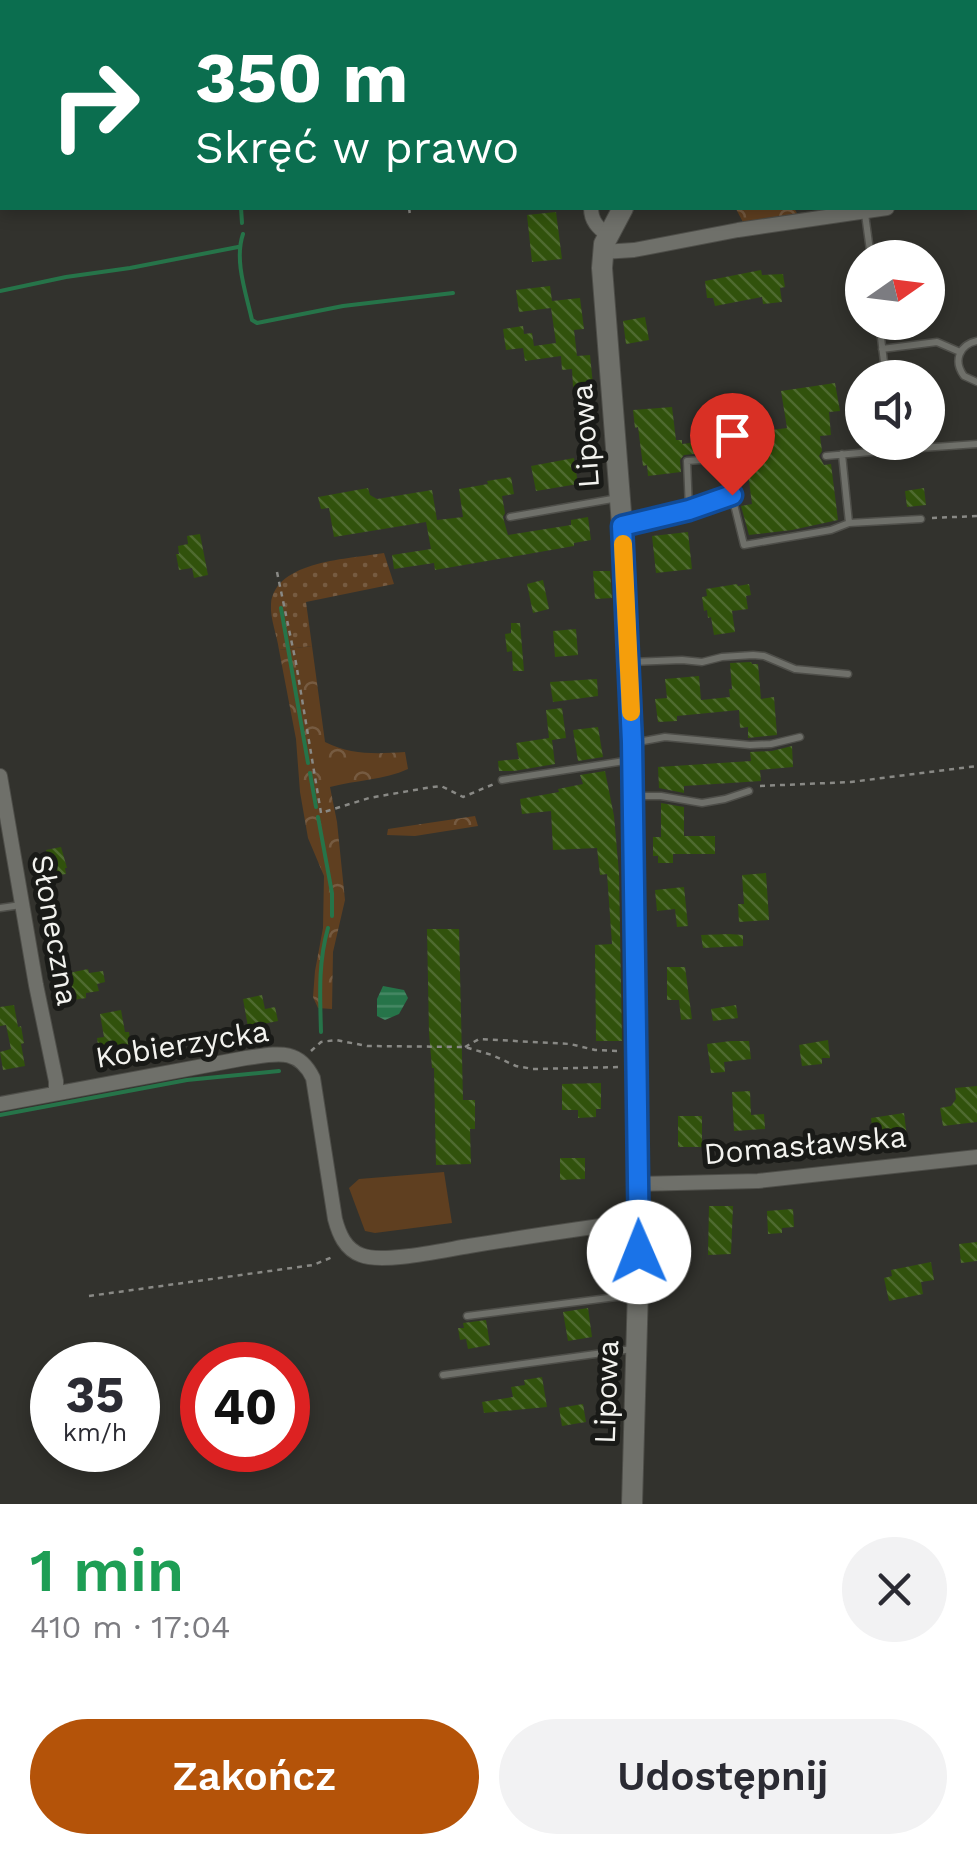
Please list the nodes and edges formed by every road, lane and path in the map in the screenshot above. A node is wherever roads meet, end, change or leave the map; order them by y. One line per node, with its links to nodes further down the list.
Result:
1 (409, 210): 6 (path)
2 (591, 210): 8 (street)
3 (622, 210): 8 (street)
4 (876, 210): 5 (street)
5 (864, 212): 7 (lane); 8 (street)
6 (410, 215)
7 (868, 240)
8 (605, 243): 21 (street, Lipowa)
9 (881, 340): 11 (lane)
10 (977, 342): 12 (lane)
11 (882, 349): 12 (lane); 13 (lane)
12 (960, 352): 14 (lane)
13 (884, 360)
14 (977, 382)
15 (977, 444): 16 (lane)
16 (945, 445)
17 (842, 454): 18 (lane); 19 (lane); 26 (lane)
18 (845, 454)
19 (826, 456)
20 (732, 495): 22 (lane); 22 (lane); 26 (lane)
21 (620, 498): 23 (lane); 27 (street, Lipowa)
22 (689, 510): 27 (lane)
23 (510, 516)
24 (977, 516): 25 (path)
25 (921, 519): 26 (lane)
26 (849, 523)
27 (622, 526): 29 (street, Lipowa)
28 (277, 572): 35 (path)
29 (630, 662): 30 (lane); 32 (street, Lipowa)
30 (848, 674)
31 (800, 737): 32 (lane)
32 (632, 751): 35 (lane); 37 (street, Lipowa)
33 (977, 766): 36 (path)
34 (0, 776): 38 (street, Słoneczna)
35 (502, 780)
36 (749, 790): 37 (lane)
37 (632, 796): 41 (street, Lipowa)
38 (22, 904): 39 (lane); 43 (street, Słoneczna)
39 (0, 908)
40 (464, 1048): 41 (path); 41 (path); 42 (path)
41 (636, 1058): 46 (street, Lipowa)
42 (304, 1063): 43 (street, Kobierzycka); 48 (street, Kobierzycka)
43 (56, 1092): 44 (street, Kobierzycka)
44 (0, 1104)
45 (977, 1156): 46 (street, Domasławska)
46 (638, 1184): 47 (street, Lipowa)
47 (638, 1221): 48 (street); 49 (street, Lipowa)
48 (348, 1247): 50 (path)
49 (638, 1294): 51 (lane); 52 (street, Lipowa)
50 (89, 1296)
51 (467, 1316)
52 (638, 1348): 53 (lane); 54 (street, Lipowa)
53 (443, 1375)
54 (632, 1504)

